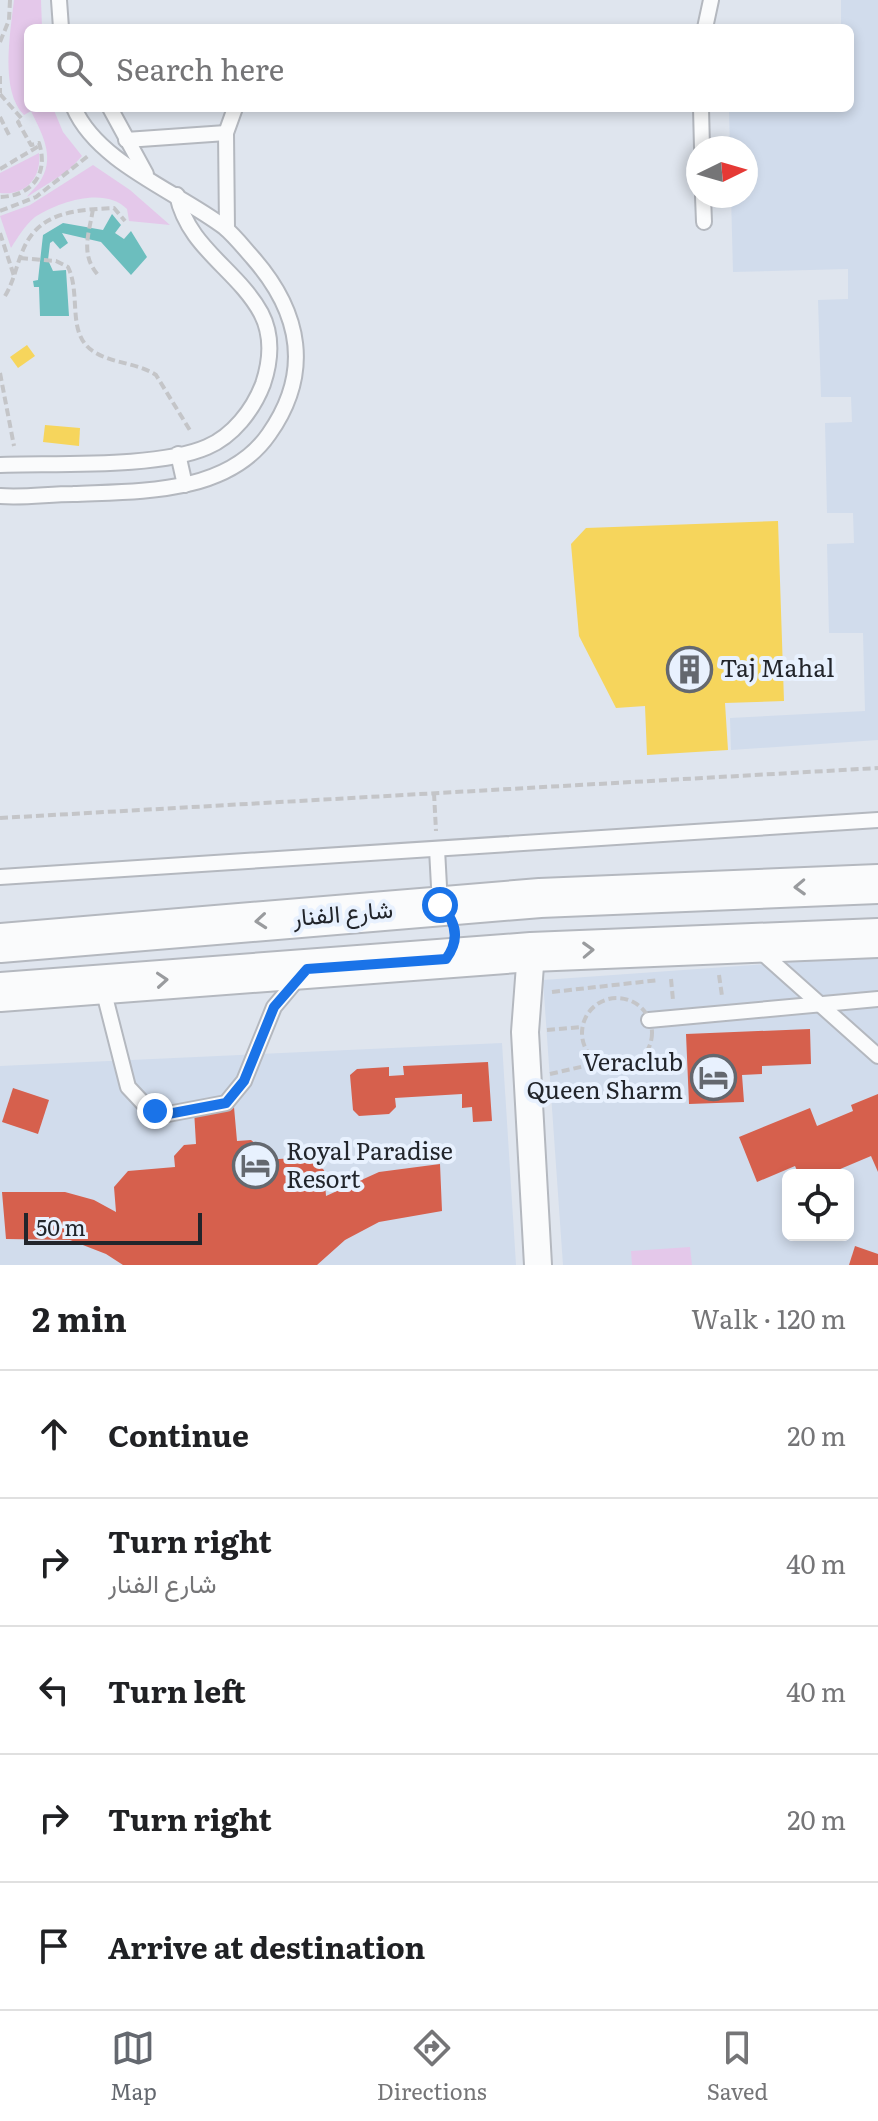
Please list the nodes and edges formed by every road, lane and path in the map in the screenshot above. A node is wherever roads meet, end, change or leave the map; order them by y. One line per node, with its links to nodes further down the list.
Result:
1 (10, 0): 6 (path)
2 (59, 0): 4 (lane)
3 (711, 0): 5 (lane)
4 (61, 24)
5 (706, 24)
6 (0, 42)
7 (0, 76): 8 (path)
8 (0, 94): 18 (path)
9 (77, 112): 21 (lane)
10 (112, 112): 17 (lane)
11 (234, 112): 14 (lane)
12 (701, 112): 16 (lane)
13 (0, 117): 15 (path)
14 (226, 133): 17 (lane); 31 (lane)
15 (9, 135)
16 (702, 136)
17 (126, 140): 21 (lane)
18 (40, 145): 20 (path); 22 (path)
19 (84, 161): 25 (path)
20 (0, 169)
21 (149, 179): 23 (lane)
22 (23, 193): 24 (path); 25 (path)
23 (177, 195): 31 (lane); 41 (lane)
24 (0, 197)
25 (27, 202): 28 (path)
26 (703, 208): 30 (lane)
27 (93, 209): 29 (path); 33 (path); 34 (path)
28 (0, 211)
29 (125, 221)
30 (704, 222)
31 (227, 229): 43 (lane)
32 (0, 233): 35 (path)
33 (20, 258): 35 (path); 39 (path)
34 (98, 275)
35 (15, 278): 36 (path)
36 (5, 296)
37 (0, 373): 38 (path)
38 (1, 381): 40 (path)
39 (191, 432)
40 (15, 448)
41 (178, 454): 42 (lane); 43 (lane)
42 (0, 465)
43 (185, 485): 44 (lane)
44 (1, 497)
45 (878, 768): 46 (path)
46 (434, 793): 47 (path); 49 (path)
47 (0, 818)
48 (878, 820): 49 (lane)
49 (437, 849): 50 (lane); 53 (lane)
50 (0, 877)
51 (878, 884): 52 (main road, شارع الفنار, one-way to 52)
52 (540, 898): 53 (main road, شارع الفنار); 57 (main road)
53 (440, 905): 55 (main road, شارع الفنار, one-way to 55); 58 (main road)
54 (878, 938): 56 (main road)
55 (0, 943)
56 (753, 944): 57 (main road, one-way to 56); 63 (lane)
57 (531, 952): 58 (main road); 66 (street)
58 (446, 959): 59 (main road)
59 (307, 969): 60 (main road, one-way to 59); 60 (lane)
60 (102, 985): 61 (main road)
61 (0, 992)
62 (878, 999): 63 (lane)
63 (817, 1002): 64 (lane); 67 (lane)
64 (649, 1020): 65 (path); 68 (path)
65 (582, 1027): 66 (path); 68 (path)
66 (525, 1032): 69 (street)
67 (878, 1056)
68 (598, 1063): 69 (path)
69 (527, 1078): 70 (street)
70 (538, 1265)

